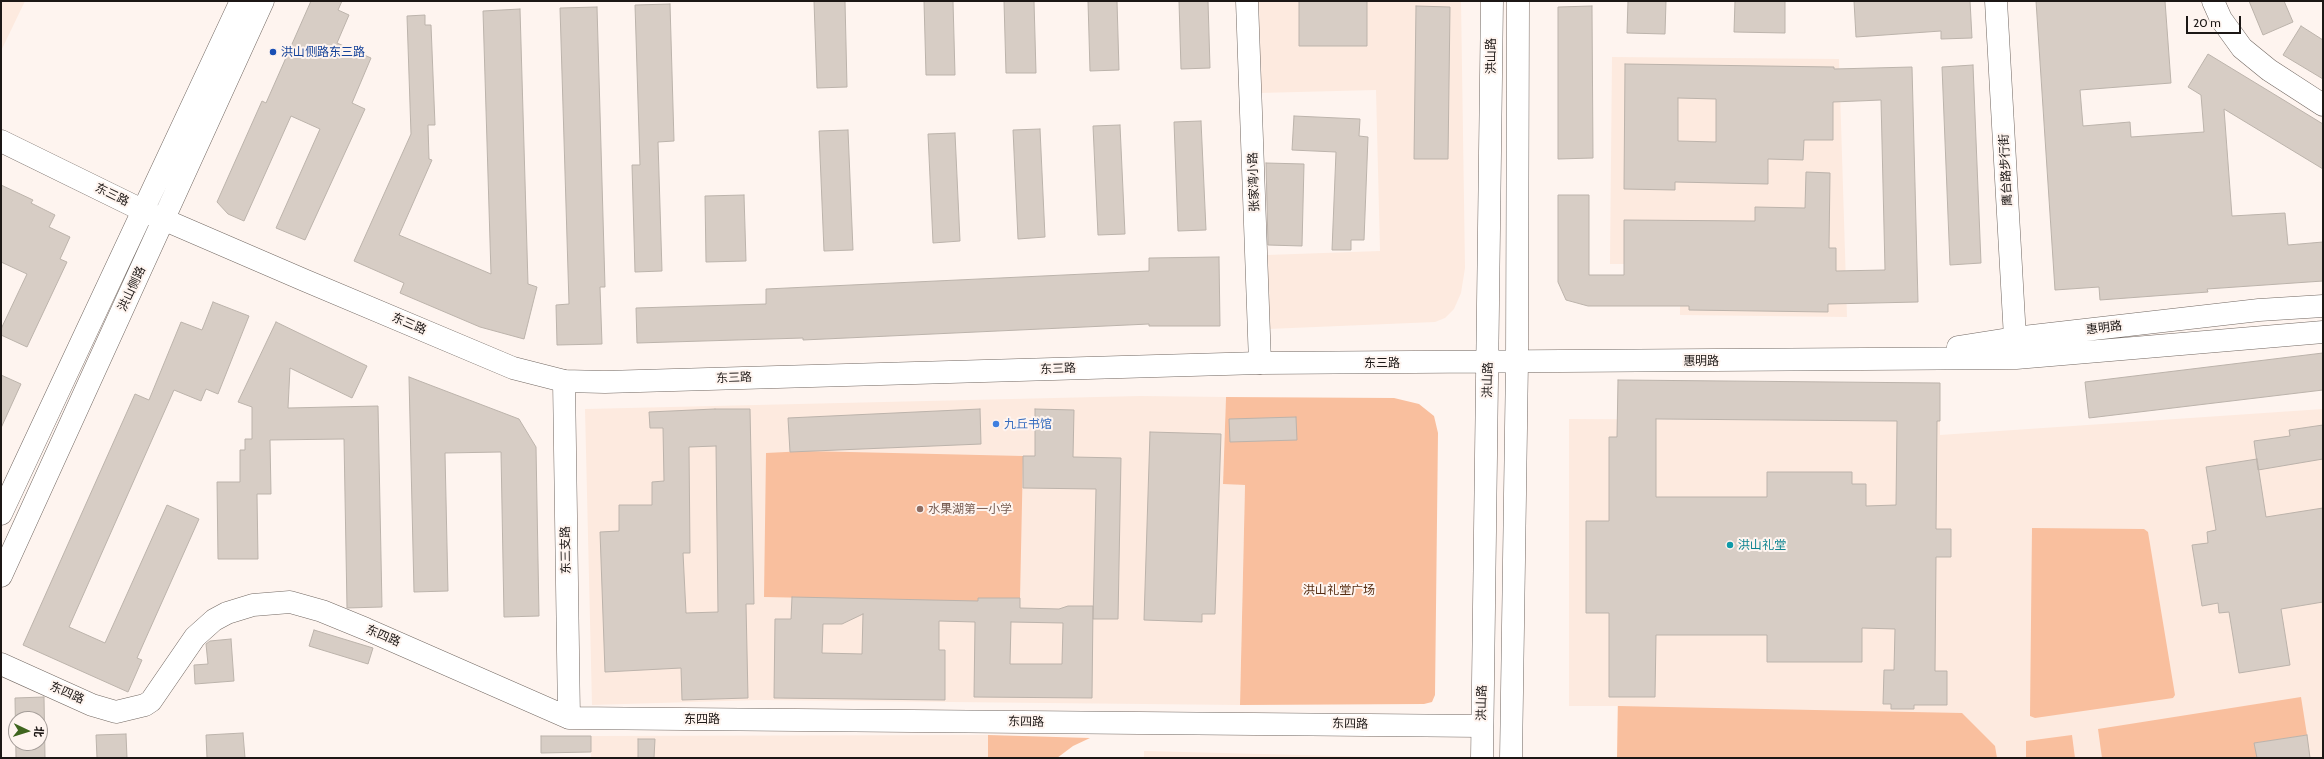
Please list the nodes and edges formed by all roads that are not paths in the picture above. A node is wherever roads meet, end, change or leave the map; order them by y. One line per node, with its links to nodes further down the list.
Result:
1 (240, 1): 10 (street, 洪山侧路)
2 (263, 1): 11 (street, 洪山侧路)
3 (1247, 1): 18 (street, 张家湾小路)
4 (1492, 1): 16 (street, 洪山路)
5 (1518, 1): 17 (street)
6 (1996, 1): 14 (street, 鹰台路步行街)
7 (2213, 1): 8 (street)
8 (2323, 106)
9 (1, 141): 10 (street, 东三路)
10 (144, 211): 11 (street, 东三路); 20 (street, 洪山侧路)
11 (164, 220): 19 (street, 东三路); 21 (street, 洪山侧路)
12 (2323, 306): 14 (street, 惠明路)
13 (2323, 332): 15 (street, 惠明路)
14 (2015, 338): 15 (street, 惠明路)
15 (1886, 358): 17 (street, 惠明路)
16 (1488, 362): 17 (street, 东三路); 18 (street, 东三路); 24 (street, 洪山路)
17 (1517, 362): 26 (street)
18 (1260, 363): 19 (street, 东三路)
19 (564, 381): 23 (street, 东三支路)
20 (1, 514)
21 (1, 576)
22 (1, 664): 23 (street, 东四路)
23 (569, 718): 24 (street, 东四路)
24 (1482, 726): 25 (street, 洪山路)
25 (1482, 758)
26 (1511, 758)

